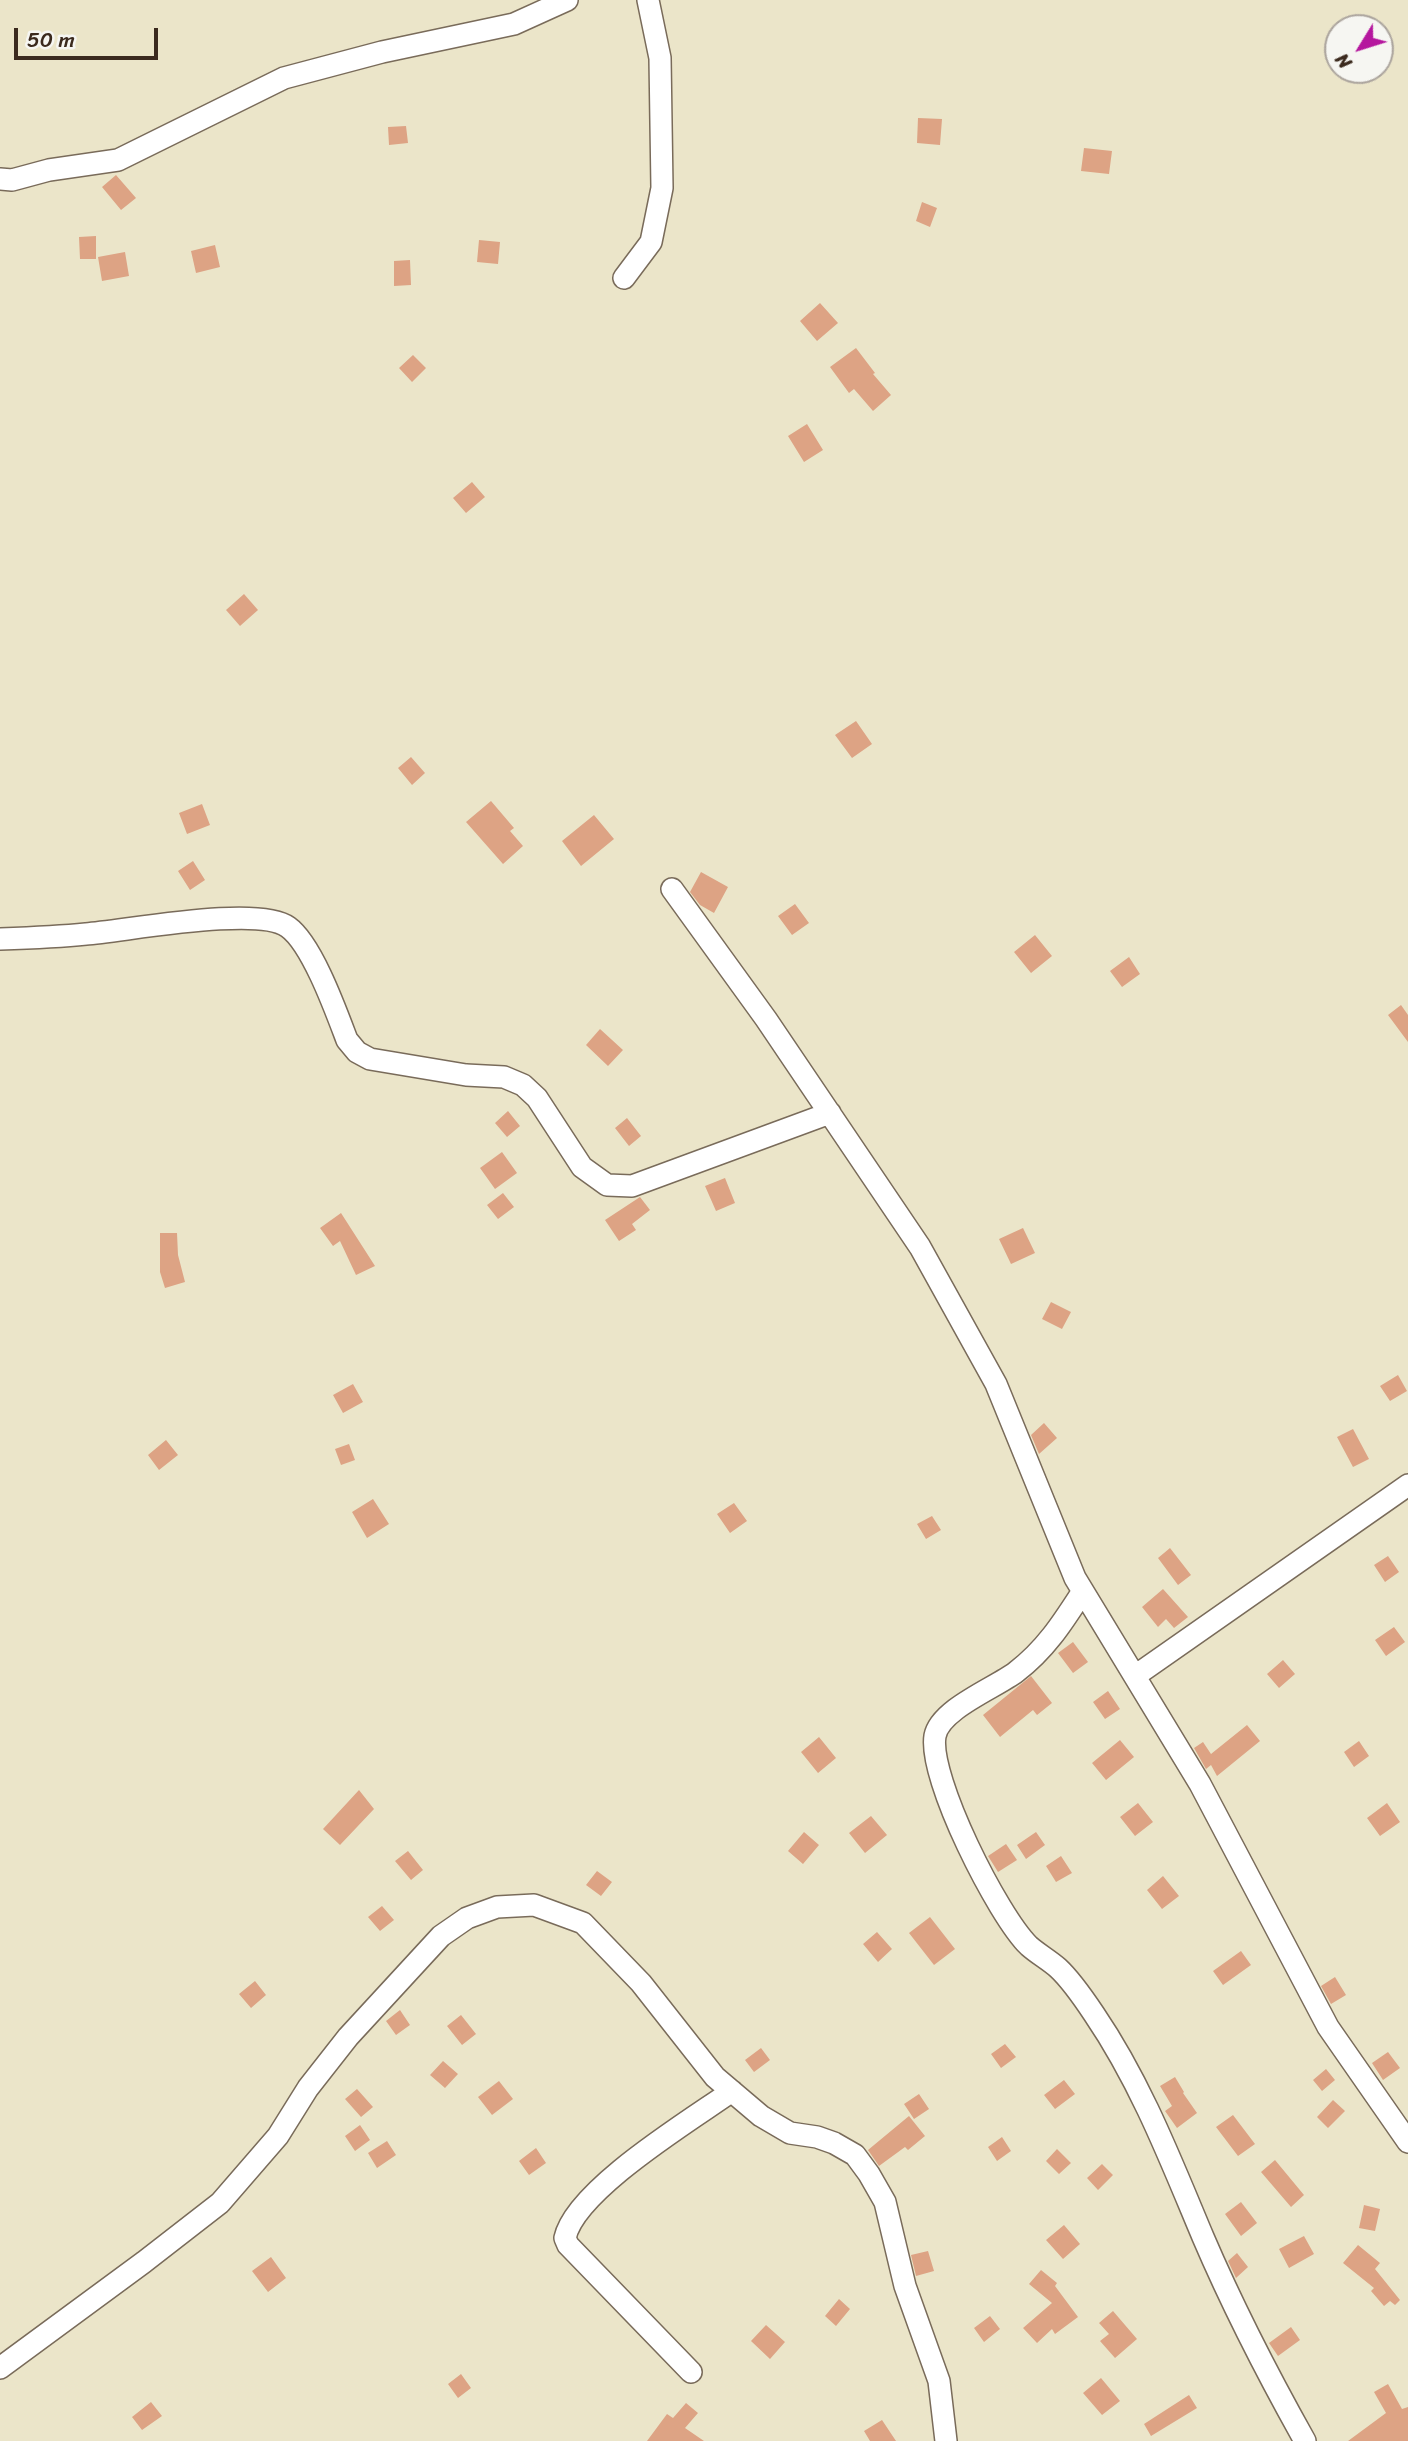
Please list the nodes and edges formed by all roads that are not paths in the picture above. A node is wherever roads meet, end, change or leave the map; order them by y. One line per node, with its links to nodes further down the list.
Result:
1 (567, 0): 3 (street)
2 (648, 0): 4 (street)
3 (0, 179)
4 (624, 278)
5 (672, 888): 7 (street)
6 (0, 939): 7 (street)
7 (830, 1113): 9 (street)
8 (1408, 1485): 10 (street)
9 (1083, 1591): 10 (street); 16 (street)
10 (1135, 1676): 12 (street)
11 (732, 2091): 13 (street); 14 (street); 15 (street)
12 (1408, 2142)
13 (0, 2368)
14 (691, 2372)
15 (946, 2441)
16 (1305, 2441)

